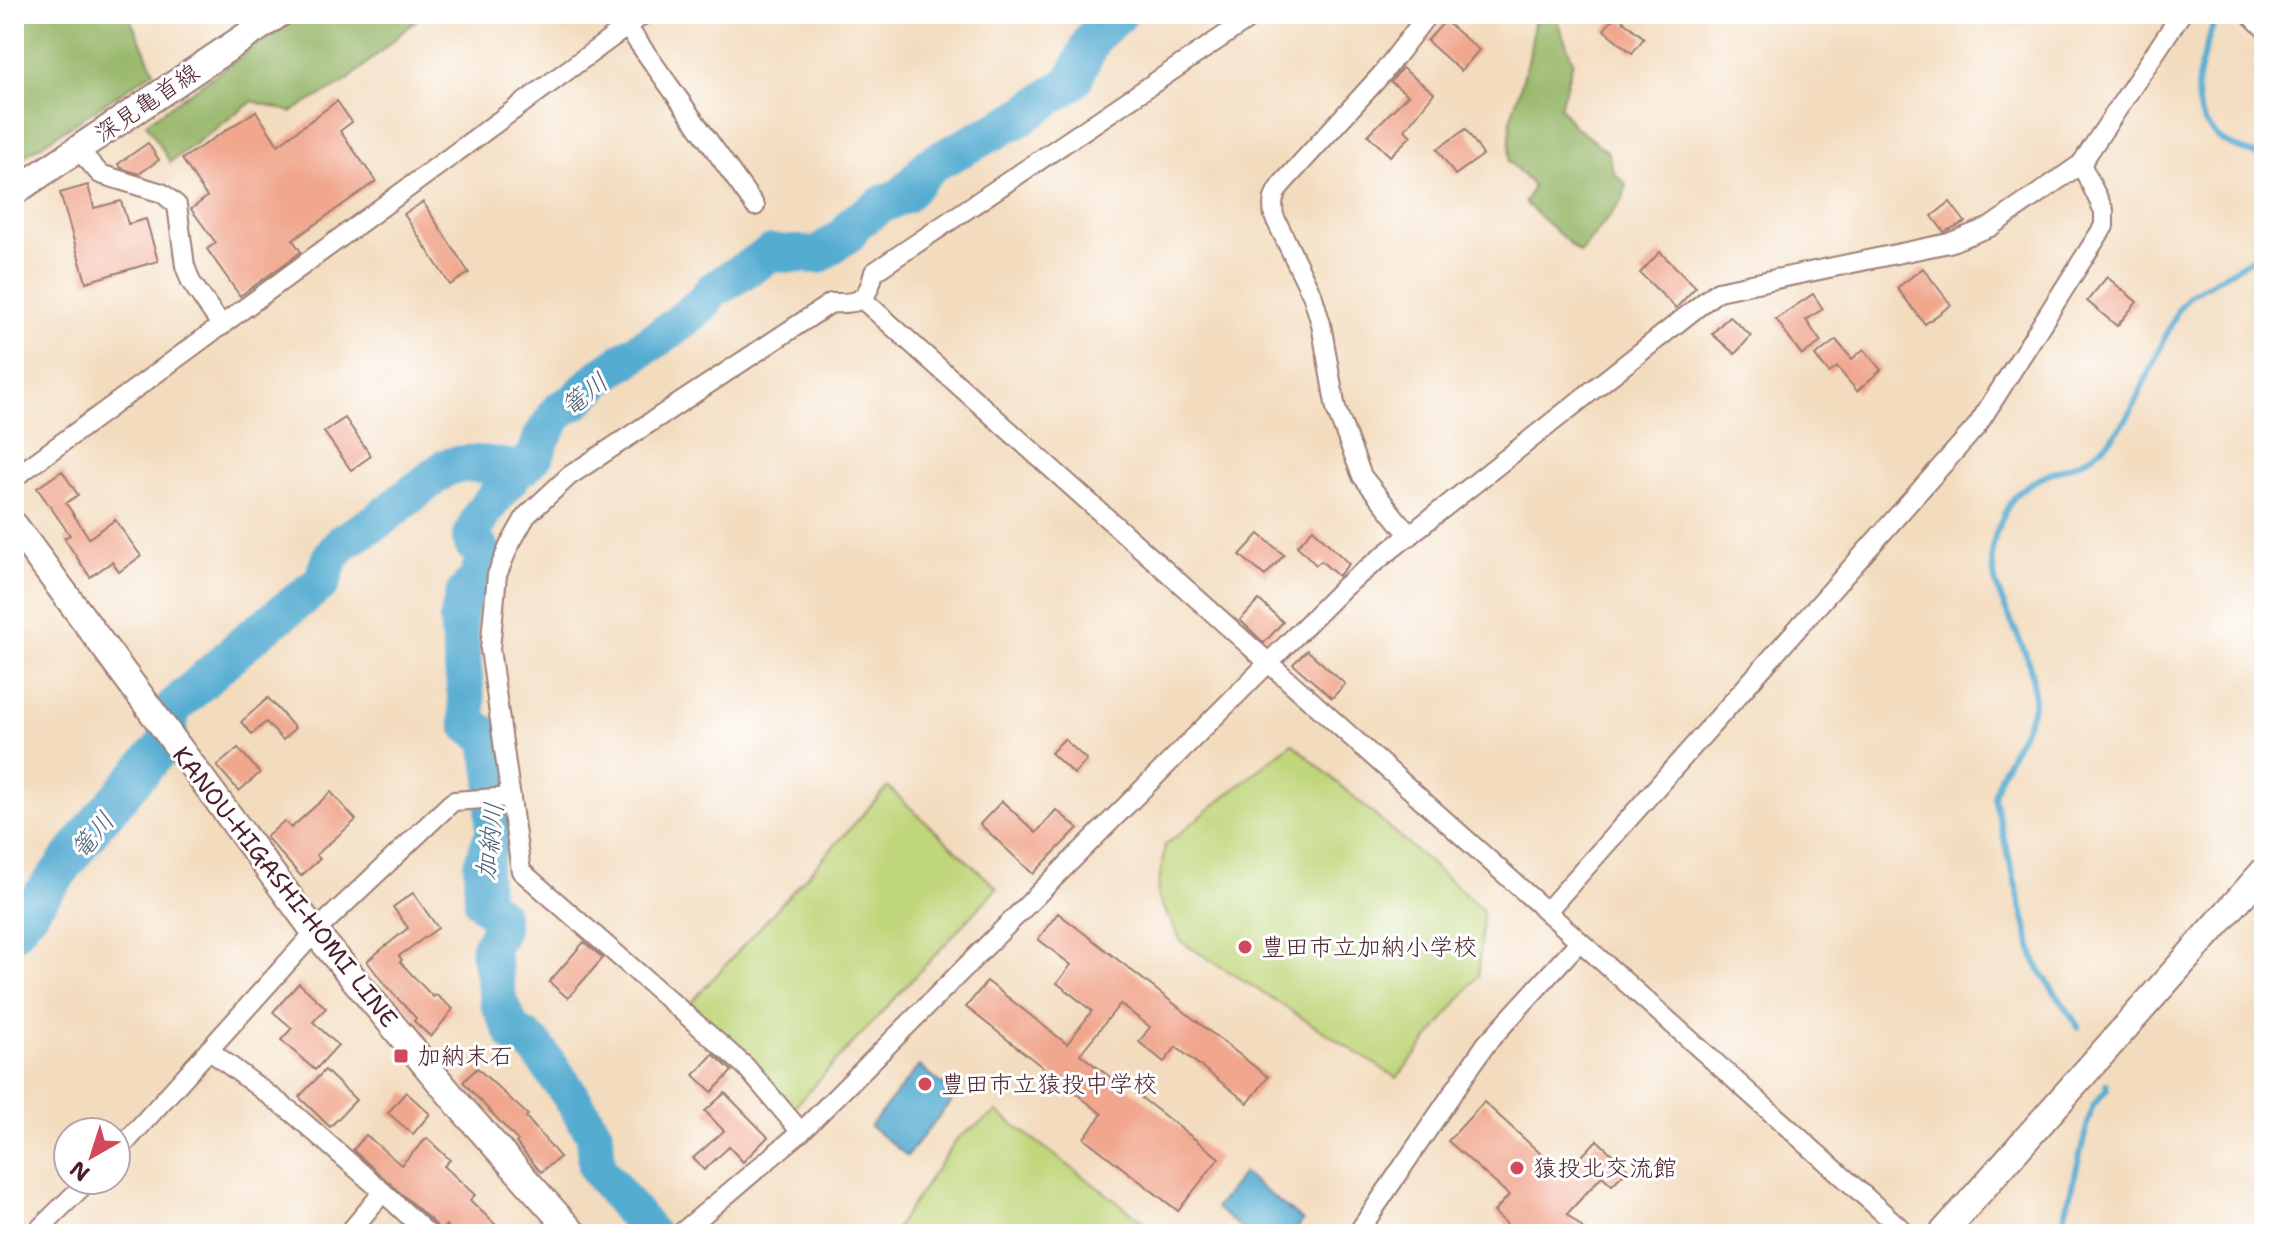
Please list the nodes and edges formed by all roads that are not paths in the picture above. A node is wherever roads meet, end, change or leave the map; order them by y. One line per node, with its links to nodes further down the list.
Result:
1 (279, 14): 9 (main road, 深見亀首線)
2 (644, 14): 7 (street)
3 (1256, 14): 13 (street)
4 (1428, 14): 17 (street)
5 (2181, 14): 10 (street)
6 (2250, 14): 8 (street)
7 (623, 20): 12 (street); 14 (street)
8 (2264, 28)
9 (78, 149): 11 (main road, 深見亀首線); 14 (street)
10 (2081, 164): 17 (street); 21 (street)
11 (14, 192)
12 (755, 206)
13 (861, 298): 18 (street); 19 (street)
14 (222, 326): 15 (street)
15 (14, 478)
16 (14, 525): 22 (main road, KANOU-HIGASHI-HOMI LINE)
17 (1410, 536): 18 (street)
18 (1269, 662): 21 (street); 25 (street)
19 (507, 798): 22 (street); 25 (street)
20 (2264, 871): 36 (main road)
21 (1547, 911): 23 (street)
22 (315, 932): 24 (street); 32 (main road, KANOU-HIGASHI-HOMI LINE)
23 (1579, 942): 34 (street); 35 (street)
24 (209, 1050): 26 (street); 27 (street)
25 (801, 1132): 33 (street)
26 (132, 1135)
27 (383, 1192): 30 (street); 31 (street)
28 (73, 1196): 29 (street)
29 (34, 1234)
30 (348, 1234)
31 (428, 1234)
32 (574, 1234)
33 (680, 1234)
34 (1357, 1234)
35 (1907, 1234)
36 (1942, 1234)

